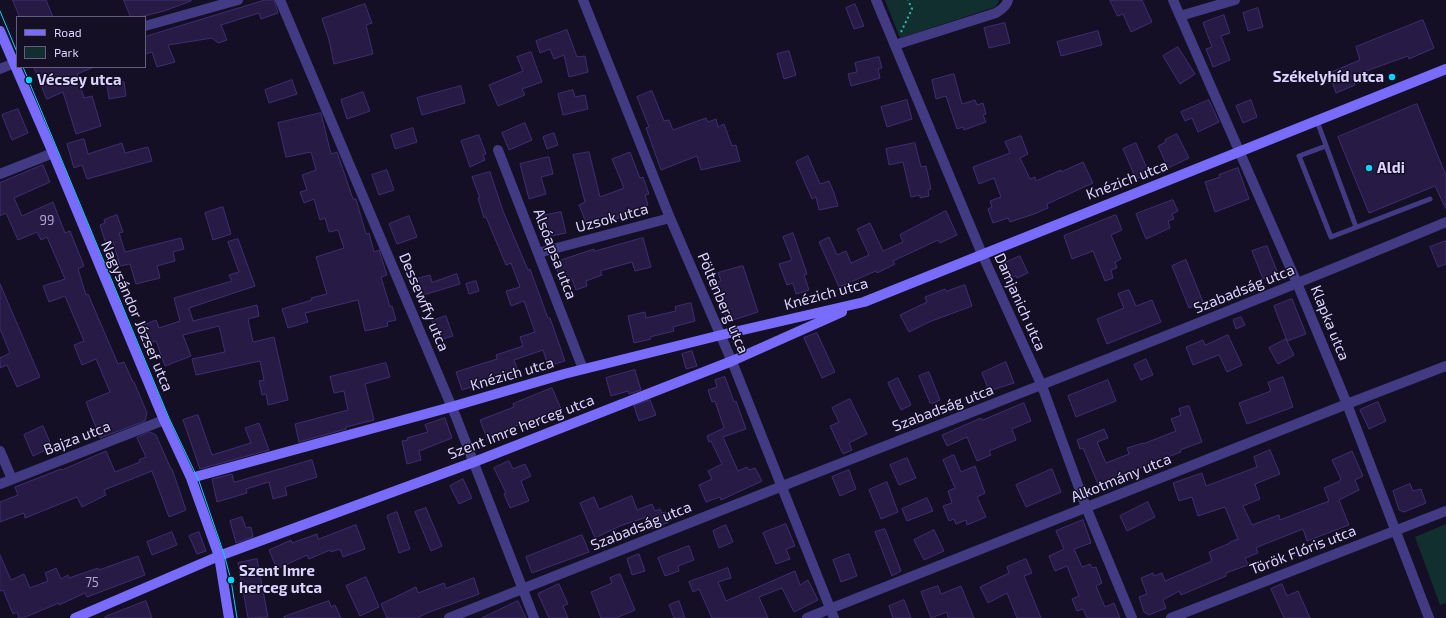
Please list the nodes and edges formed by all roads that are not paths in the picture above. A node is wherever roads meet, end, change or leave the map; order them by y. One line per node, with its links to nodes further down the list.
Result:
1 (238, 0): 9 (street)
2 (280, 0): 36 (street, Dessewffy utca)
3 (582, 0): 23 (street, Pöltenberg utca)
4 (876, 0): 11 (street, Damjanich utca)
5 (1008, 0): 11 (street)
6 (1173, 0): 8 (street, Klapka utca)
7 (1234, 0): 8 (street)
8 (1180, 16): 19 (street, Klapka utca)
9 (146, 26)
10 (0, 31): 12 (street, Nagysándor József utca)
11 (897, 41): 27 (street, Damjanich utca)
12 (15, 63): 14 (street)
13 (17, 68): 20 (street, Nagysándor József utca)
14 (0, 69)
15 (1446, 69): 16 (street, Knézich utca)
16 (1317, 121): 17 (lane); 19 (street, Knézich utca)
17 (1326, 146): 25 (lane); 25 (lane)
18 (498, 150): 26 (street, Alsóapsa utca)
19 (1240, 152): 27 (street, Knézich utca); 28 (street, Klapka utca)
20 (53, 154): 21 (street); 37 (street, Nagysándor József utca)
21 (0, 174)
22 (1430, 199): 25 (lane)
23 (670, 218): 26 (street, Uzsok utca); 30 (street, Pöltenberg utca)
24 (1446, 222): 28 (street, Szabadság utca)
25 (1356, 227)
26 (538, 253): 33 (street, Alsóapsa utca)
27 (982, 254): 29 (street, Knézich utca); 34 (street, Damjanich utca)
28 (1297, 283): 34 (street, Szabadság utca); 35 (street, Klapka utca)
29 (864, 302): 30 (street, Knézich utca); 31 (street, Szent Imre herceg utca)
30 (721, 335): 31 (street, Pöltenberg utca); 33 (street, Knézich utca)
31 (732, 360): 39 (street, Szent Imre herceg utca); 43 (street, Pöltenberg utca)
32 (1446, 366): 35 (street, Alkotmány utca)
33 (583, 369): 36 (street, Knézich utca)
34 (1042, 386): 43 (street, Szabadság utca); 44 (street, Damjanich utca)
35 (1347, 404): 44 (street, Alkotmány utca); 46 (street, Klapka utca)
36 (451, 407): 39 (street, Dessewffy utca); 40 (street, Knézich utca)
37 (164, 420): 40 (street, Nagysándor József utca); 41 (street, Bajza utca)
38 (0, 451): 41 (street)
39 (474, 462): 47 (street, Szent Imre herceg utca); 48 (street, Dessewffy utca)
40 (191, 478): 47 (street, Nagysándor József utca)
41 (12, 479): 42 (street, Bajza utca)
42 (0, 484)
43 (783, 486): 48 (street, Szabadság utca); 49 (street, Pöltenberg utca)
44 (1086, 507): 49 (street, Alkotmány utca); 56 (street, Damjanich utca)
45 (1446, 510): 46 (street, Török Flóris utca)
46 (1396, 530): 57 (street, Török Flóris utca); 58 (street, Klapka utca)
47 (219, 556): 50 (street, Szent Imre herceg utca); 52 (street, Nagysándor József utca)
48 (523, 589): 53 (street, Szabadság utca); 54 (street, Dessewffy utca)
49 (832, 613): 55 (street, Alkotmány utca)
50 (94, 614): 51 (street, Szent Imre herceg utca)
51 (75, 618)
52 (229, 618)
53 (449, 618)
54 (534, 618)
55 (807, 618)
56 (1132, 618)
57 (1172, 618)
58 (1429, 618)

